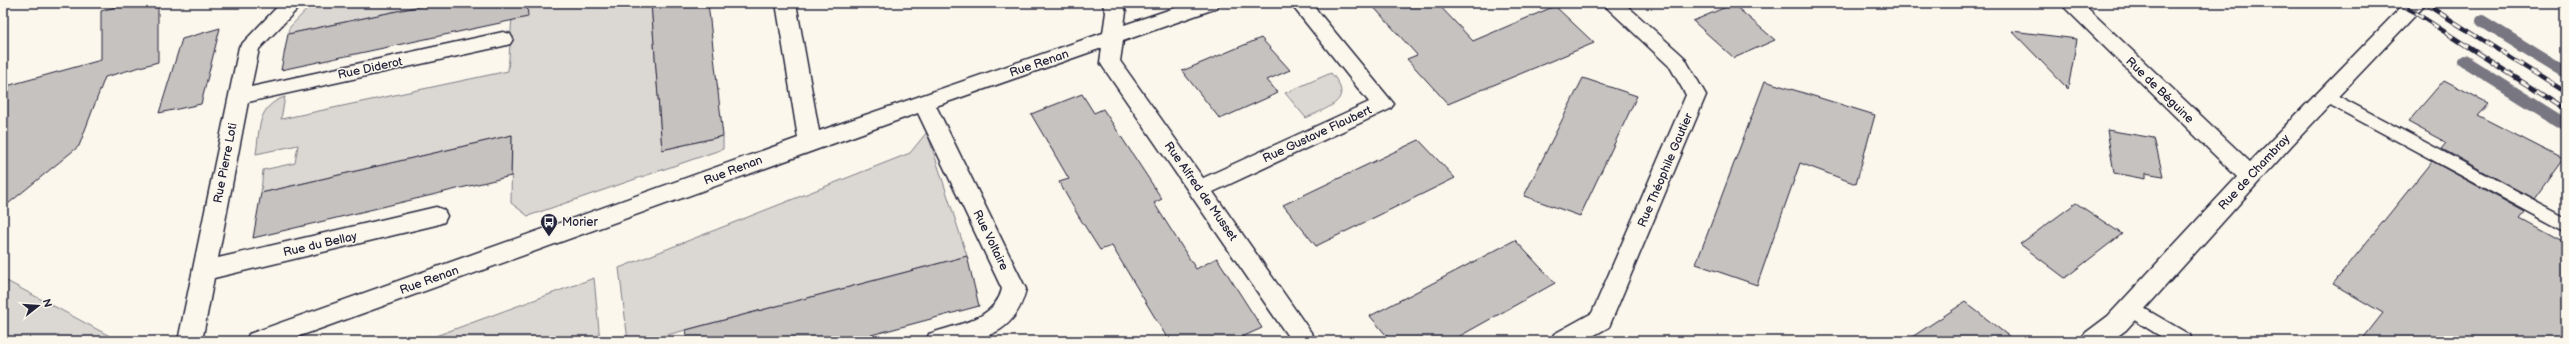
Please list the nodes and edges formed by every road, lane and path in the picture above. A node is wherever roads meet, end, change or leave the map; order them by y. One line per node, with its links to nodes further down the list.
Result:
1 (293, 3): 12 (street, Rue Pierre Loti)
2 (786, 3): 14 (street)
3 (1112, 3): 9 (street, Rue Alfred de Musset)
4 (1210, 3): 9 (street, Rue Renan)
5 (1300, 3): 16 (street, Rue Gustave Flaubert)
6 (1612, 3): 25 (street, Rue Théophile Gautier)
7 (2070, 3): 15 (street, Rue de Béguine)
8 (2417, 3): 11 (street, Rue de Chambray)
9 (1112, 38): 13 (street, Rue Renan); 16 (street, Rue Alfred de Musset)
10 (503, 39): 12 (street, Rue Diderot)
11 (2326, 96): 15 (street, Rue de Chambray); 18 (lane)
12 (238, 97): 19 (street, Rue Pierre Loti)
13 (923, 102): 14 (street, Rue Renan); 23 (street, Rue Voltaire)
14 (810, 142): 22 (street, Rue Renan)
15 (2250, 176): 20 (street, Rue de Chambray)
16 (1199, 188): 24 (street, Rue Alfred de Musset)
17 (436, 216): 19 (street, Rue du Bellay)
18 (2566, 225)
19 (204, 271): 21 (street, Rue Pierre Loti)
20 (2130, 308): 26 (street, Rue de Chambray); 27 (lane)
21 (190, 341)
22 (258, 341)
23 (938, 341)
24 (1305, 341)
25 (1563, 341)
26 (2093, 341)
27 (2183, 341)

